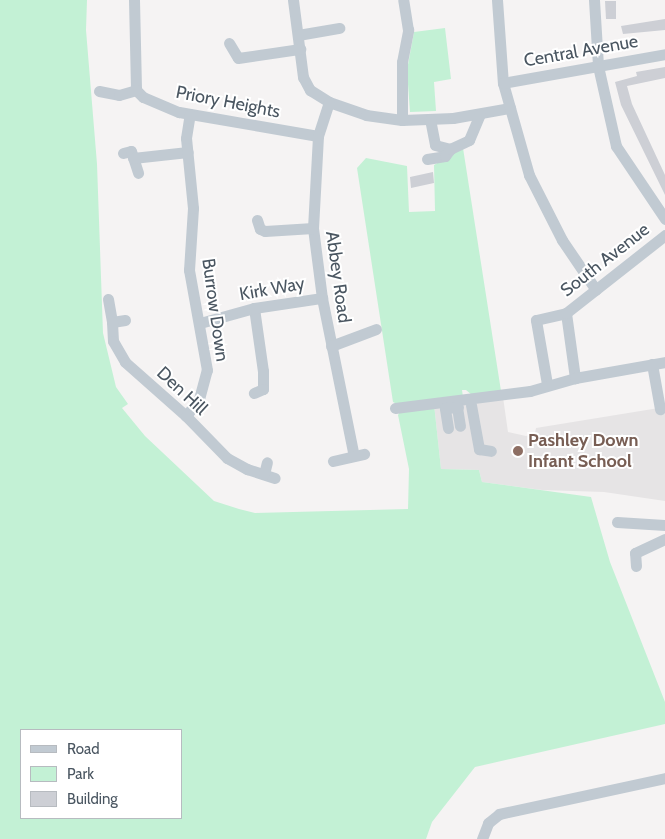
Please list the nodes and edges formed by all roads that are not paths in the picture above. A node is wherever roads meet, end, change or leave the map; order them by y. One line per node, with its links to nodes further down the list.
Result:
1 (134, 0): 13 (street)
2 (293, 0): 7 (street)
3 (403, 0): 20 (street)
4 (497, 0): 12 (street)
5 (594, 0): 11 (street)
6 (340, 28): 7 (street)
7 (298, 35): 9 (street)
8 (229, 44): 9 (street)
9 (300, 49): 15 (street)
10 (665, 54): 11 (street, Central Avenue)
11 (598, 66): 12 (street, Central Avenue); 26 (street)
12 (504, 83): 16 (street)
13 (136, 90): 14 (street); 17 (street, Priory Heights)
14 (99, 91)
15 (329, 102): 20 (street); 21 (street, Abbey Road)
16 (510, 108): 18 (street); 30 (street)
17 (190, 114): 21 (street, Priory Heights); 23 (street, Burrow Down)
18 (480, 114): 19 (street); 22 (street)
19 (430, 119): 20 (street); 22 (street)
20 (402, 120)
21 (318, 136): 28 (street, Abbey Road)
22 (450, 149): 24 (street)
23 (188, 152): 25 (street); 37 (street, Burrow Down)
24 (427, 159)
25 (138, 174)
26 (665, 219)
27 (257, 220): 28 (street)
28 (313, 228): 32 (street, Abbey Road)
29 (665, 235): 30 (street, South Avenue)
30 (596, 290): 34 (street, South Avenue)
31 (108, 298): 36 (street, Den Hill)
32 (322, 298): 33 (street, Kirk Way); 39 (street, Abbey Road)
33 (254, 308): 37 (street, Kirk Way); 44 (street)
34 (566, 313): 42 (street); 43 (street)
35 (126, 320): 36 (street)
36 (112, 322): 49 (street, Den Hill)
37 (200, 323): 49 (street, Burrow Down)
38 (376, 329): 39 (street)
39 (331, 346): 53 (street, Abbey Road)
40 (665, 362): 41 (street)
41 (652, 364): 42 (street); 48 (street)
42 (575, 378): 43 (street)
43 (547, 384): 45 (street)
44 (263, 392)
45 (470, 397): 46 (street); 47 (street); 52 (street)
46 (457, 407): 50 (street); 51 (street)
47 (396, 408)
48 (660, 409)
49 (186, 416): 54 (street, Den Hill)
50 (460, 426)
51 (448, 428)
52 (491, 451)
53 (333, 461)
54 (267, 462)
55 (617, 522): 56 (street)
56 (665, 525)
57 (665, 539): 58 (street)
58 (636, 566)
59 (665, 778): 60 (street)
60 (482, 839)

